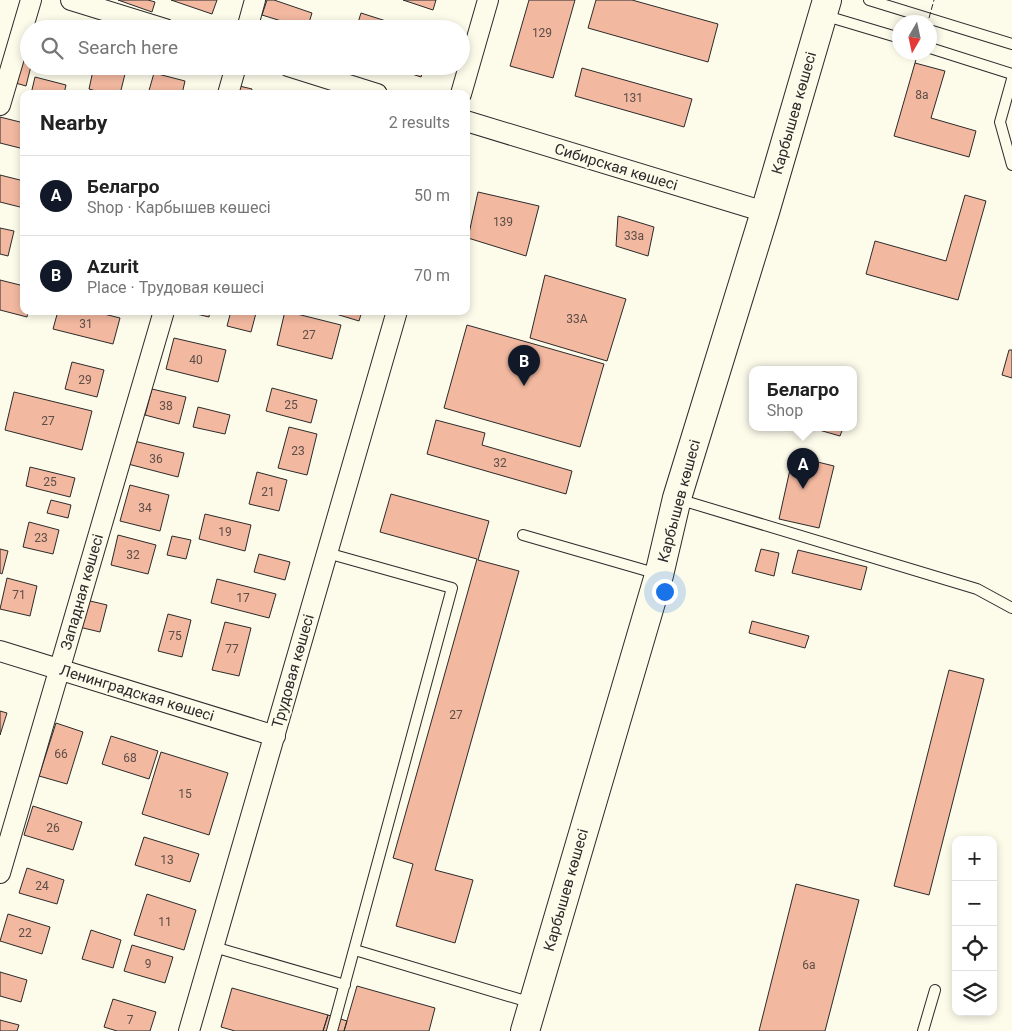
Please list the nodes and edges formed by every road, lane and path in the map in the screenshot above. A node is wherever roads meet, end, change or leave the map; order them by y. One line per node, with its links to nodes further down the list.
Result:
1 (31, 0): 7 (street)
2 (71, 0): 8 (street)
3 (255, 0): 9 (street)
4 (488, 0): 14 (street)
5 (869, 0): 12 (lane)
6 (824, 8): 10 (lane); 26 (main road, Карбышев көшесі)
7 (25, 20)
8 (136, 20)
9 (249, 20)
10 (892, 35)
11 (20, 37): 23 (street)
12 (1012, 44)
13 (937, 50): 15 (lane)
14 (470, 63)
15 (1012, 74)
16 (233, 75): 20 (street)
17 (317, 75): 21 (street)
18 (466, 75): 22 (street)
19 (1012, 79): 25 (lane)
20 (229, 90)
21 (364, 90)
22 (462, 90)
23 (0, 104)
24 (470, 122): 26 (street, Сибирская көшесі)
25 (1012, 165)
26 (765, 212): 29 (main road, Карбышев көшесі)
27 (163, 315): 35 (street, Западная көшесі)
28 (396, 315): 31 (street, Трудовая көшесі)
29 (677, 498): 32 (main road, Карбышев көшесі); 33 (lane)
30 (523, 535): 32 (lane)
31 (326, 553): 36 (street, Трудовая көшесі); 39 (lane)
32 (659, 574): 42 (main road, Карбышев көшесі)
33 (1012, 608)
34 (0, 651): 35 (street, Ленинградская көшесі)
35 (60, 669): 36 (street, Ленинградская көшесі); 37 (street, Западная көшесі)
36 (275, 736): 38 (street, Трудовая көшесі)
37 (0, 873)
38 (214, 947): 40 (lane); 43 (street, Трудовая көшесі)
39 (355, 950): 40 (lane); 42 (lane)
40 (345, 985): 44 (lane)
41 (935, 990): 46 (lane)
42 (533, 1003): 45 (main road, Карбышев көшесі)
43 (189, 1031)
44 (332, 1031)
45 (525, 1031)
46 (924, 1031)

